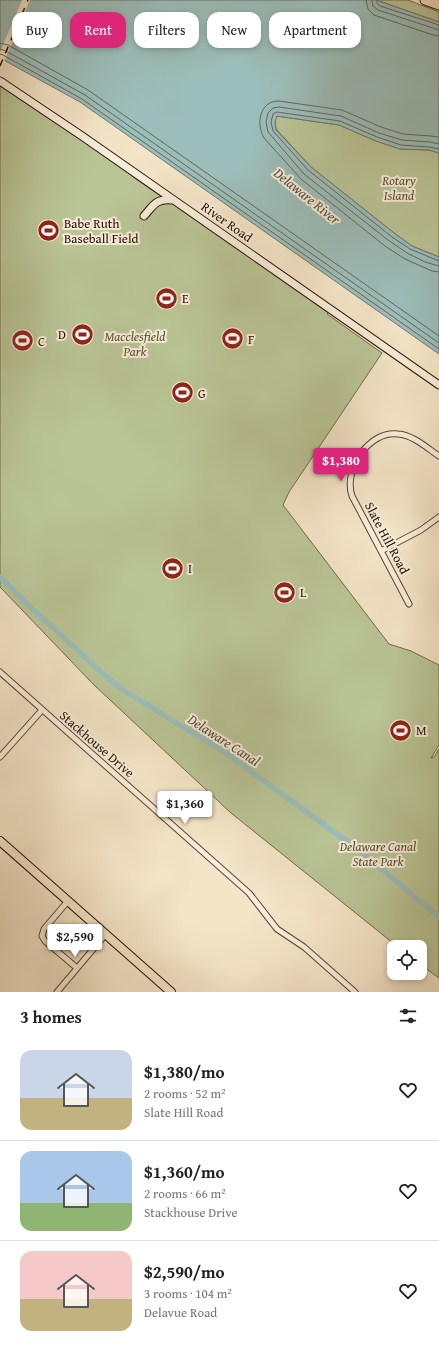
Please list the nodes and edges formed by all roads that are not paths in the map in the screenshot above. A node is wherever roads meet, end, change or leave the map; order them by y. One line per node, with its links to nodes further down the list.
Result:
1 (425, 0): 2 (highway)
2 (439, 5)
3 (0, 81): 4 (main road, River Road)
4 (161, 191): 5 (main road, River Road); 5 (main road)
5 (174, 200): 6 (main road, River Road)
6 (439, 385)
7 (439, 456): 9 (street, Slate Hill Road)
8 (439, 517): 9 (street)
9 (381, 551): 10 (street, Slate Hill Road)
10 (409, 604)
11 (0, 672): 12 (street, Stackhouse Drive)
12 (42, 710): 13 (street); 18 (street, Stackhouse Drive)
13 (0, 758)
14 (0, 841): 15 (main road)
15 (68, 901): 16 (main road); 17 (street)
16 (106, 934): 17 (street); 20 (main road)
17 (77, 968): 19 (street)
18 (352, 991)
19 (56, 992)
20 (171, 992)

